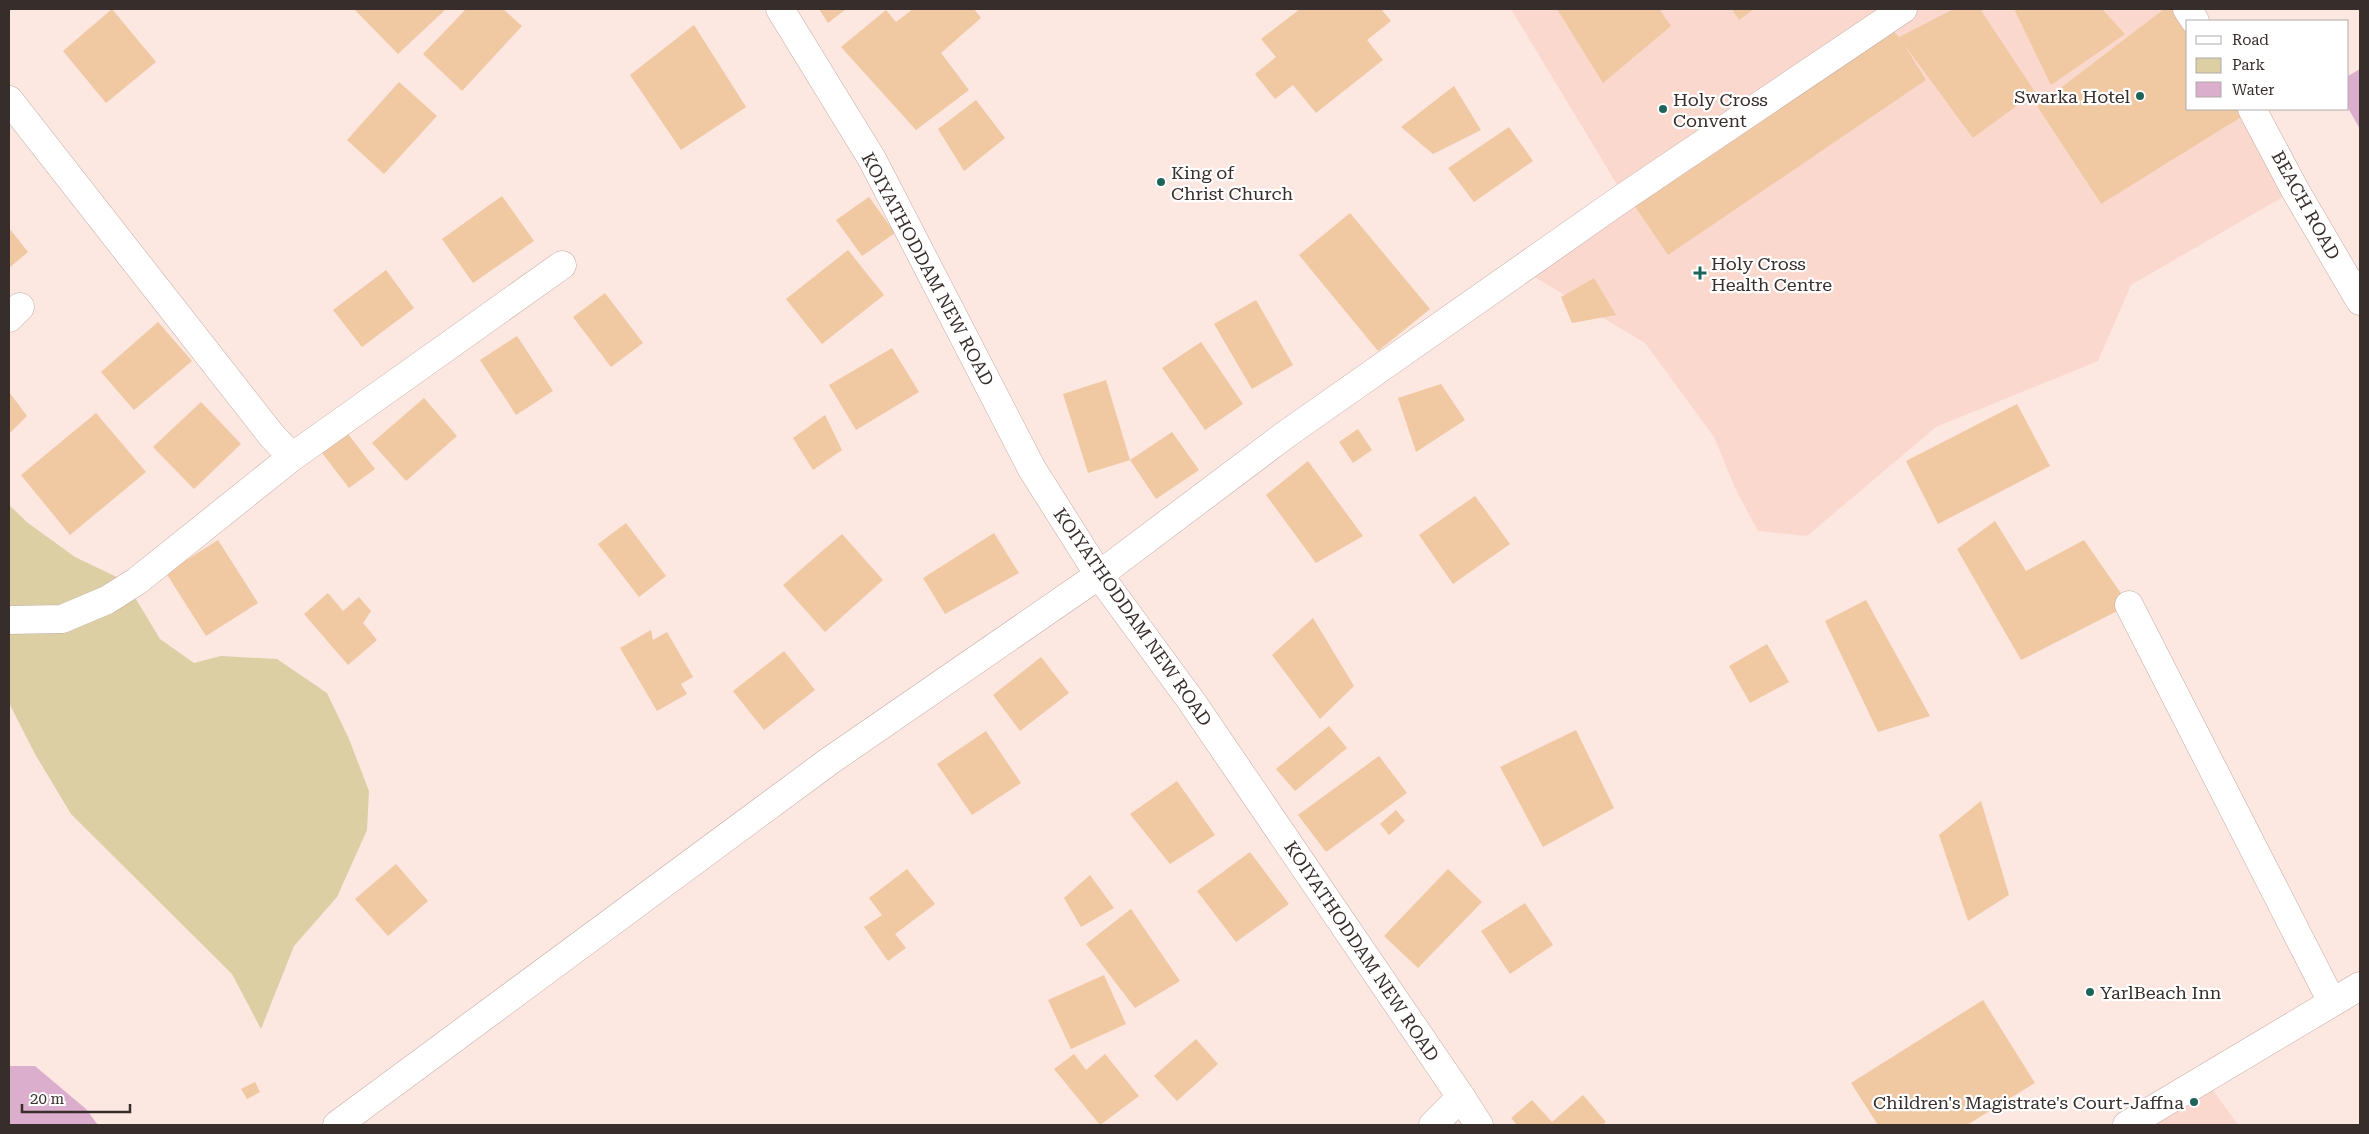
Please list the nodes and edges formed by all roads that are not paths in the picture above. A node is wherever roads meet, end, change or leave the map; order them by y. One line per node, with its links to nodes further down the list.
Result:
1 (780, 9): 10 (street, KOIYATHODDAM NEW ROAD)
2 (1903, 9): 10 (street)
3 (2187, 9): 4 (street)
4 (2195, 20)
5 (9, 100): 9 (street)
6 (2253, 110): 8 (street, BEACH ROAD)
7 (562, 265): 9 (street)
8 (2360, 300)
9 (292, 457): 12 (street)
10 (1099, 576): 15 (street, KOIYATHODDAM NEW ROAD); 16 (street)
11 (2129, 605): 14 (street)
12 (9, 620)
13 (2360, 986): 14 (street)
14 (2332, 1002): 19 (street)
15 (1462, 1097): 17 (street); 18 (street, KOIYATHODDAM NEW ROAD)
16 (337, 1125)
17 (1433, 1125)
18 (1478, 1125)
19 (2127, 1125)

